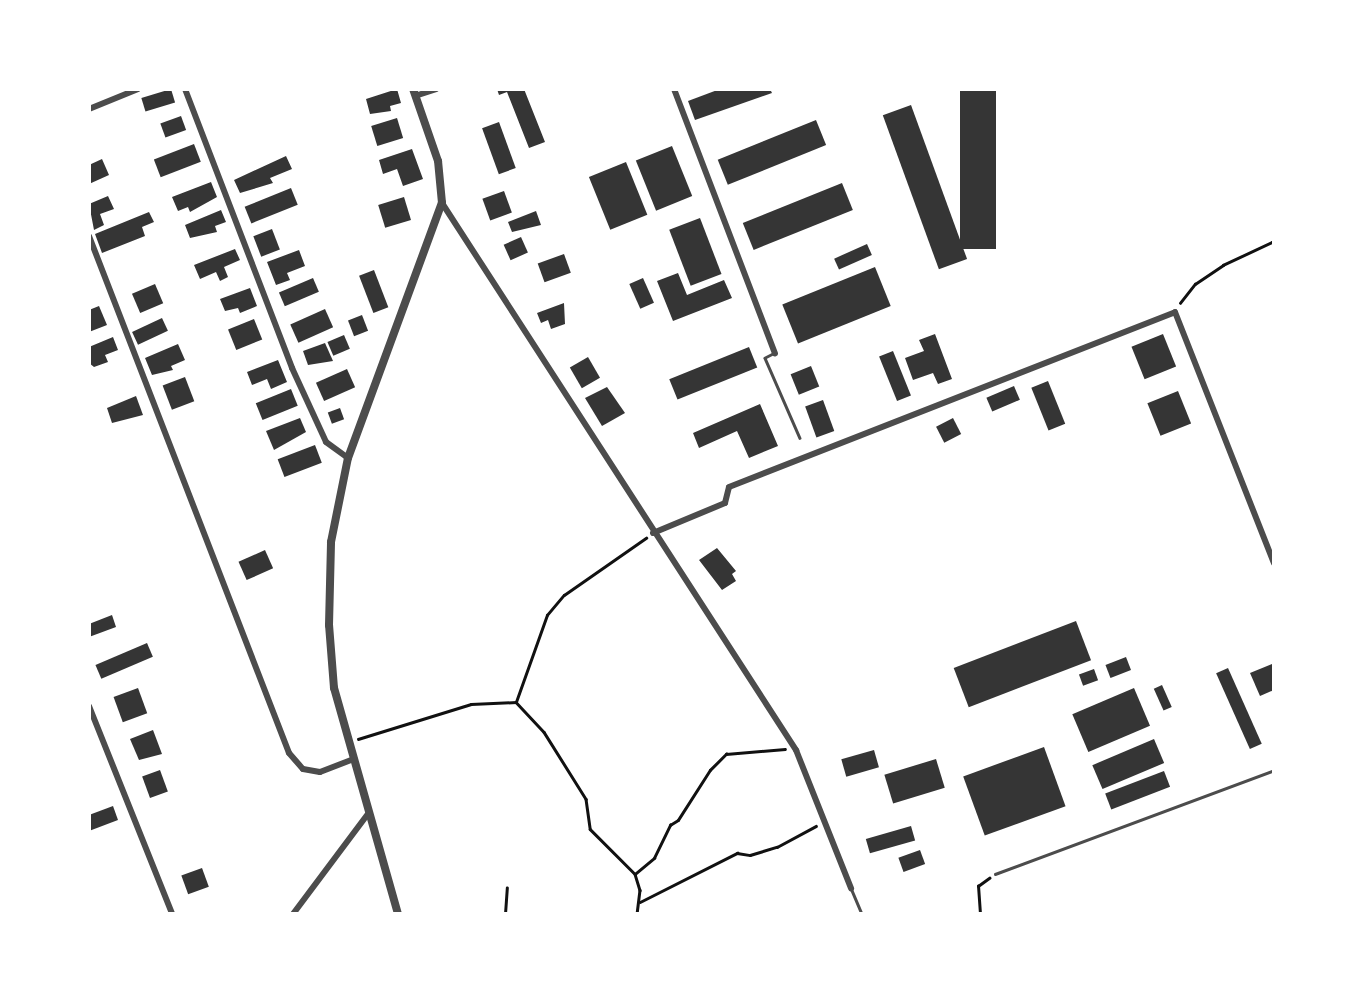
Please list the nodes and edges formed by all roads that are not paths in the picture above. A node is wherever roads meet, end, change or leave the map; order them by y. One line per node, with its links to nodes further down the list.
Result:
1 (138, 89): 6 (street)
2 (185, 89): 11 (street)
3 (436, 89): 5 (street)
4 (674, 89): 9 (street)
5 (414, 93): 7 (street)
6 (89, 109)
7 (442, 203): 11 (street); 12 (street)
8 (89, 236): 15 (street)
9 (775, 354): 10 (lane)
10 (800, 438)
11 (348, 458): 15 (street)
12 (653, 533): 13 (street); 19 (street)
13 (1274, 563)
14 (89, 706): 20 (street)
15 (352, 760): 17 (street)
16 (1274, 770): 18 (lane)
17 (367, 815): 21 (street); 22 (street)
18 (995, 874)
19 (851, 888): 23 (lane)
20 (172, 914)
21 (293, 914)
22 (398, 914)
23 (862, 914)

